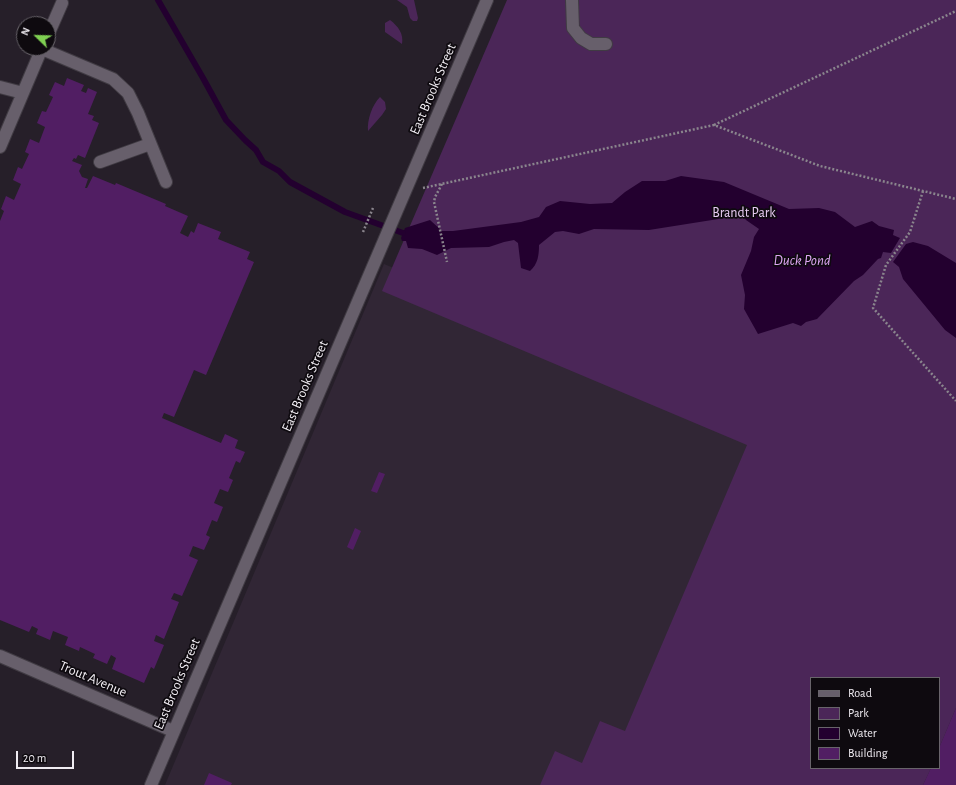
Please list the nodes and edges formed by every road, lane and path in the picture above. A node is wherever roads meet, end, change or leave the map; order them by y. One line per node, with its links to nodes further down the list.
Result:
1 (487, 0): 25 (street, East Brooks Street)
2 (572, 0): 6 (street)
3 (62, 2): 5 (street)
4 (956, 12): 11 (path)
5 (56, 16)
6 (606, 44)
7 (56, 55): 12 (street)
8 (39, 56): 10 (street)
9 (0, 87): 10 (street)
10 (23, 93): 13 (street)
11 (714, 125): 16 (path); 18 (path)
12 (150, 144): 14 (street); 15 (street)
13 (0, 146)
14 (100, 162)
15 (166, 182)
16 (442, 184): 17 (path); 22 (path)
17 (419, 189)
18 (923, 191): 19 (path); 23 (path)
19 (956, 199)
20 (373, 208): 21 (path)
21 (363, 232)
22 (447, 262)
23 (956, 401)
24 (0, 656): 25 (street, Trout Avenue)
25 (173, 731): 26 (street, East Brooks Street)
26 (151, 785)

